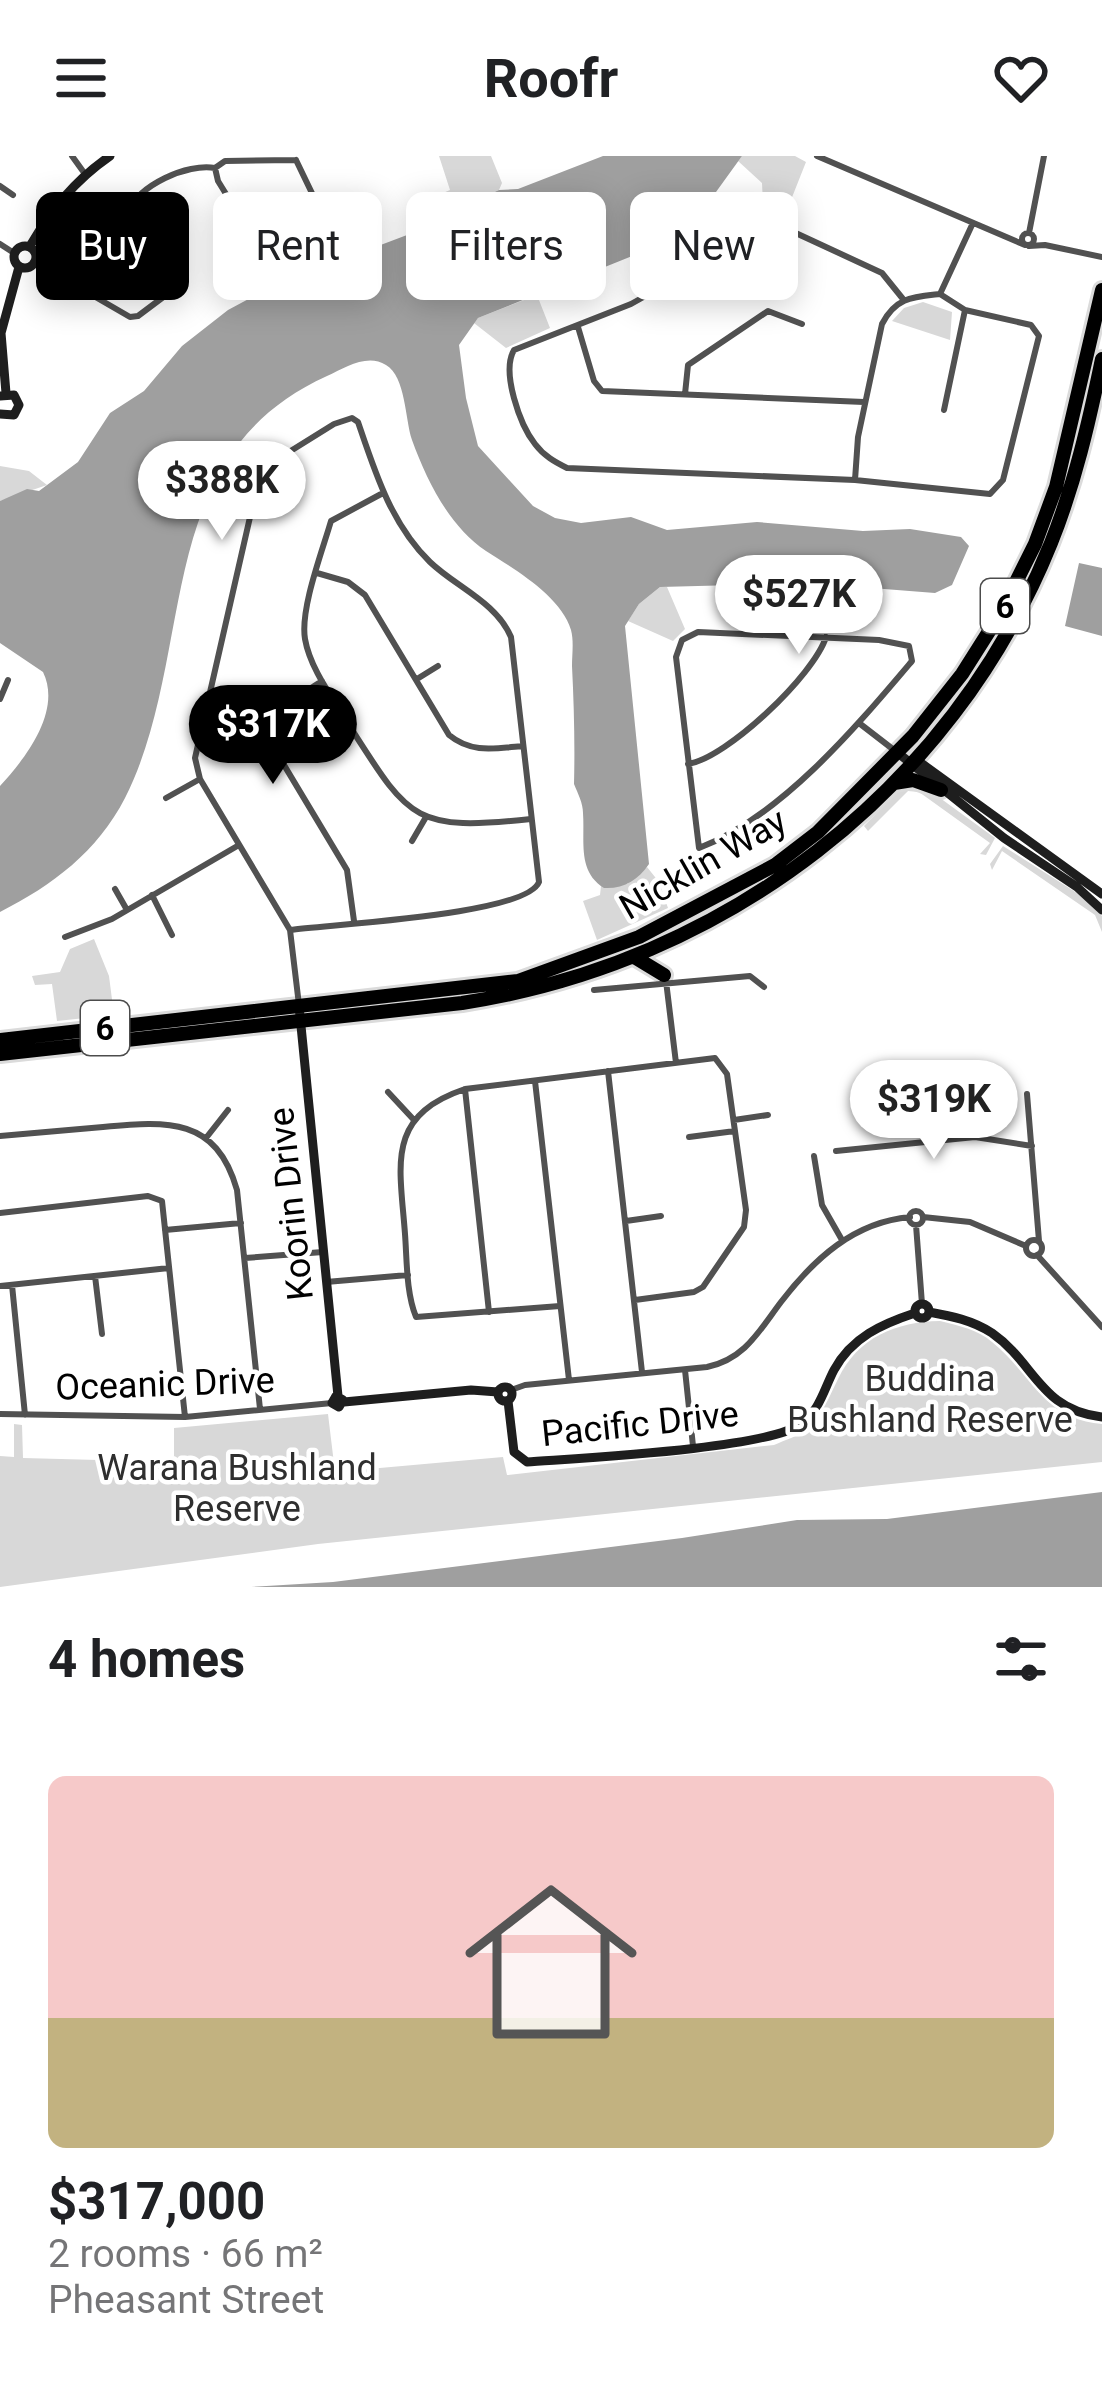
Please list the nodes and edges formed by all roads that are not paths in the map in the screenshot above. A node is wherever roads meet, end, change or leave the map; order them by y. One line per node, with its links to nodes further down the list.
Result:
1 (72, 156): 7 (street)
2 (110, 156): 7 (street)
3 (817, 156): 13 (street)
4 (1044, 156): 14 (street)
5 (297, 158): 6 (street); 11 (street)
6 (215, 168): 9 (street); 10 (street)
7 (85, 174): 16 (street)
8 (0, 186): 12 (street)
9 (145, 192)
10 (225, 192)
11 (312, 192)
12 (13, 195)
13 (973, 225): 14 (street); 22 (street)
14 (1028, 240): 18 (street)
15 (0, 244): 17 (street)
16 (29, 246): 17 (street); 19 (street)
17 (14, 253): 20 (street)
18 (1102, 257)
19 (35, 262): 20 (street)
20 (19, 266): 30 (street)
21 (1102, 290): 46 (highway, Nicklin Way / 6)
22 (940, 294): 23 (street); 26 (street)
23 (903, 299): 28 (street); 32 (street)
24 (101, 300): 25 (street)
25 (159, 300)
26 (965, 310): 33 (street); 35 (street)
27 (802, 324): 31 (street)
28 (578, 327): 31 (street); 35 (street)
29 (1102, 359): 47 (highway, Nicklin Way / 6)
30 (3, 394): 34 (street)
31 (685, 394): 32 (street)
32 (864, 402): 35 (street)
33 (944, 410)
34 (1, 415)
35 (855, 480)
36 (383, 493): 37 (street); 45 (street); 49 (street)
37 (316, 573): 40 (street); 42 (street)
38 (826, 637): 44 (street); 48 (street); 48 (street)
39 (438, 666): 40 (street)
40 (417, 679): 45 (street)
41 (8, 680): 43 (street)
42 (322, 681): 53 (street); 62 (street)
43 (0, 699)
44 (859, 723): 46 (street); 48 (street)
45 (523, 746): 54 (street)
46 (898, 753): 47 (street); 64 (highway, Nicklin Way / 6)
47 (913, 762): 50 (highway, Nicklin Way / 6); 51 (street); 58 (street)
48 (688, 764)
49 (200, 779): 52 (street); 56 (street)
50 (894, 783): 51 (highway); 67 (highway, Nicklin Way / 6)
51 (940, 790): 61 (street)
52 (166, 798)
53 (426, 817): 54 (street); 55 (street)
54 (531, 819): 62 (street)
55 (412, 841)
56 (239, 844): 59 (street); 63 (street)
57 (115, 889): 60 (street)
58 (1102, 894)
59 (152, 896): 60 (street); 65 (street)
60 (127, 910): 66 (street)
61 (1102, 910)
62 (354, 921): 63 (street)
63 (290, 930): 72 (street)
64 (647, 933): 67 (street); 72 (highway, Nicklin Way / 6)
65 (172, 934)
66 (64, 937)
67 (654, 950): 68 (highway, Nicklin Way / 6); 69 (street)
68 (636, 958): 69 (highway); 72 (highway, Nicklin Way / 6)
69 (666, 980): 70 (street); 71 (street); 75 (street)
70 (764, 987)
71 (594, 990)
72 (300, 1014): 73 (highway, Nicklin Way / 6); 74 (highway, Nicklin Way / 6); 103 (street, Koorin Drive)
73 (0, 1040)
74 (0, 1054)
75 (676, 1063): 76 (street); 84 (street)
76 (608, 1072): 77 (street); 96 (street)
77 (536, 1081): 78 (street); 113 (street)
78 (465, 1089): 83 (street); 115 (street)
79 (388, 1092): 83 (street)
80 (1027, 1094): 89 (street)
81 (228, 1110): 88 (street)
82 (769, 1115): 84 (street)
83 (415, 1120): 107 (street)
84 (734, 1120): 85 (street)
85 (735, 1131): 87 (street); 112 (street)
86 (0, 1136): 88 (street)
87 (689, 1137)
88 (206, 1138): 97 (street)
89 (1032, 1146): 90 (street); 101 (street)
90 (836, 1151)
91 (814, 1156): 100 (street)
92 (0, 1213): 99 (street)
93 (661, 1216): 96 (street)
94 (910, 1217): 95 (street); 98 (street); 100 (street)
95 (923, 1217): 98 (street); 102 (street)
96 (626, 1221): 112 (street)
97 (241, 1223): 99 (street); 105 (street)
98 (916, 1225): 114 (street)
99 (165, 1230): 106 (street)
100 (842, 1240): 118 (street)
101 (1039, 1241): 102 (street); 104 (street)
102 (1026, 1246): 104 (street)
103 (323, 1252): 105 (street); 109 (street, Koorin Drive)
104 (1037, 1256): 116 (street)
105 (245, 1258): 123 (street)
106 (169, 1268): 108 (street); 126 (street)
107 (408, 1275): 109 (street); 115 (street)
108 (95, 1276): 110 (street); 117 (street)
109 (326, 1282): 122 (street, Koorin Drive)
110 (12, 1285): 111 (street); 125 (street)
111 (0, 1286)
112 (635, 1300): 119 (street)
113 (560, 1306): 115 (street); 120 (street)
114 (922, 1310): 127 (street); 128 (street, Pacific Drive)
115 (489, 1312)
116 (1102, 1327)
117 (102, 1334)
118 (686, 1370): 119 (street); 128 (street)
119 (642, 1373): 120 (street)
120 (569, 1380): 121 (street)
121 (506, 1394): 122 (street, Oceanic Drive); 128 (street, Pacific Drive)
122 (338, 1400): 123 (street, Oceanic Drive)
123 (260, 1409): 126 (street, Oceanic Drive)
124 (0, 1414): 125 (street, Oceanic Drive)
125 (25, 1414): 126 (street, Oceanic Drive)
126 (185, 1417)
127 (1102, 1417)
128 (693, 1446)

